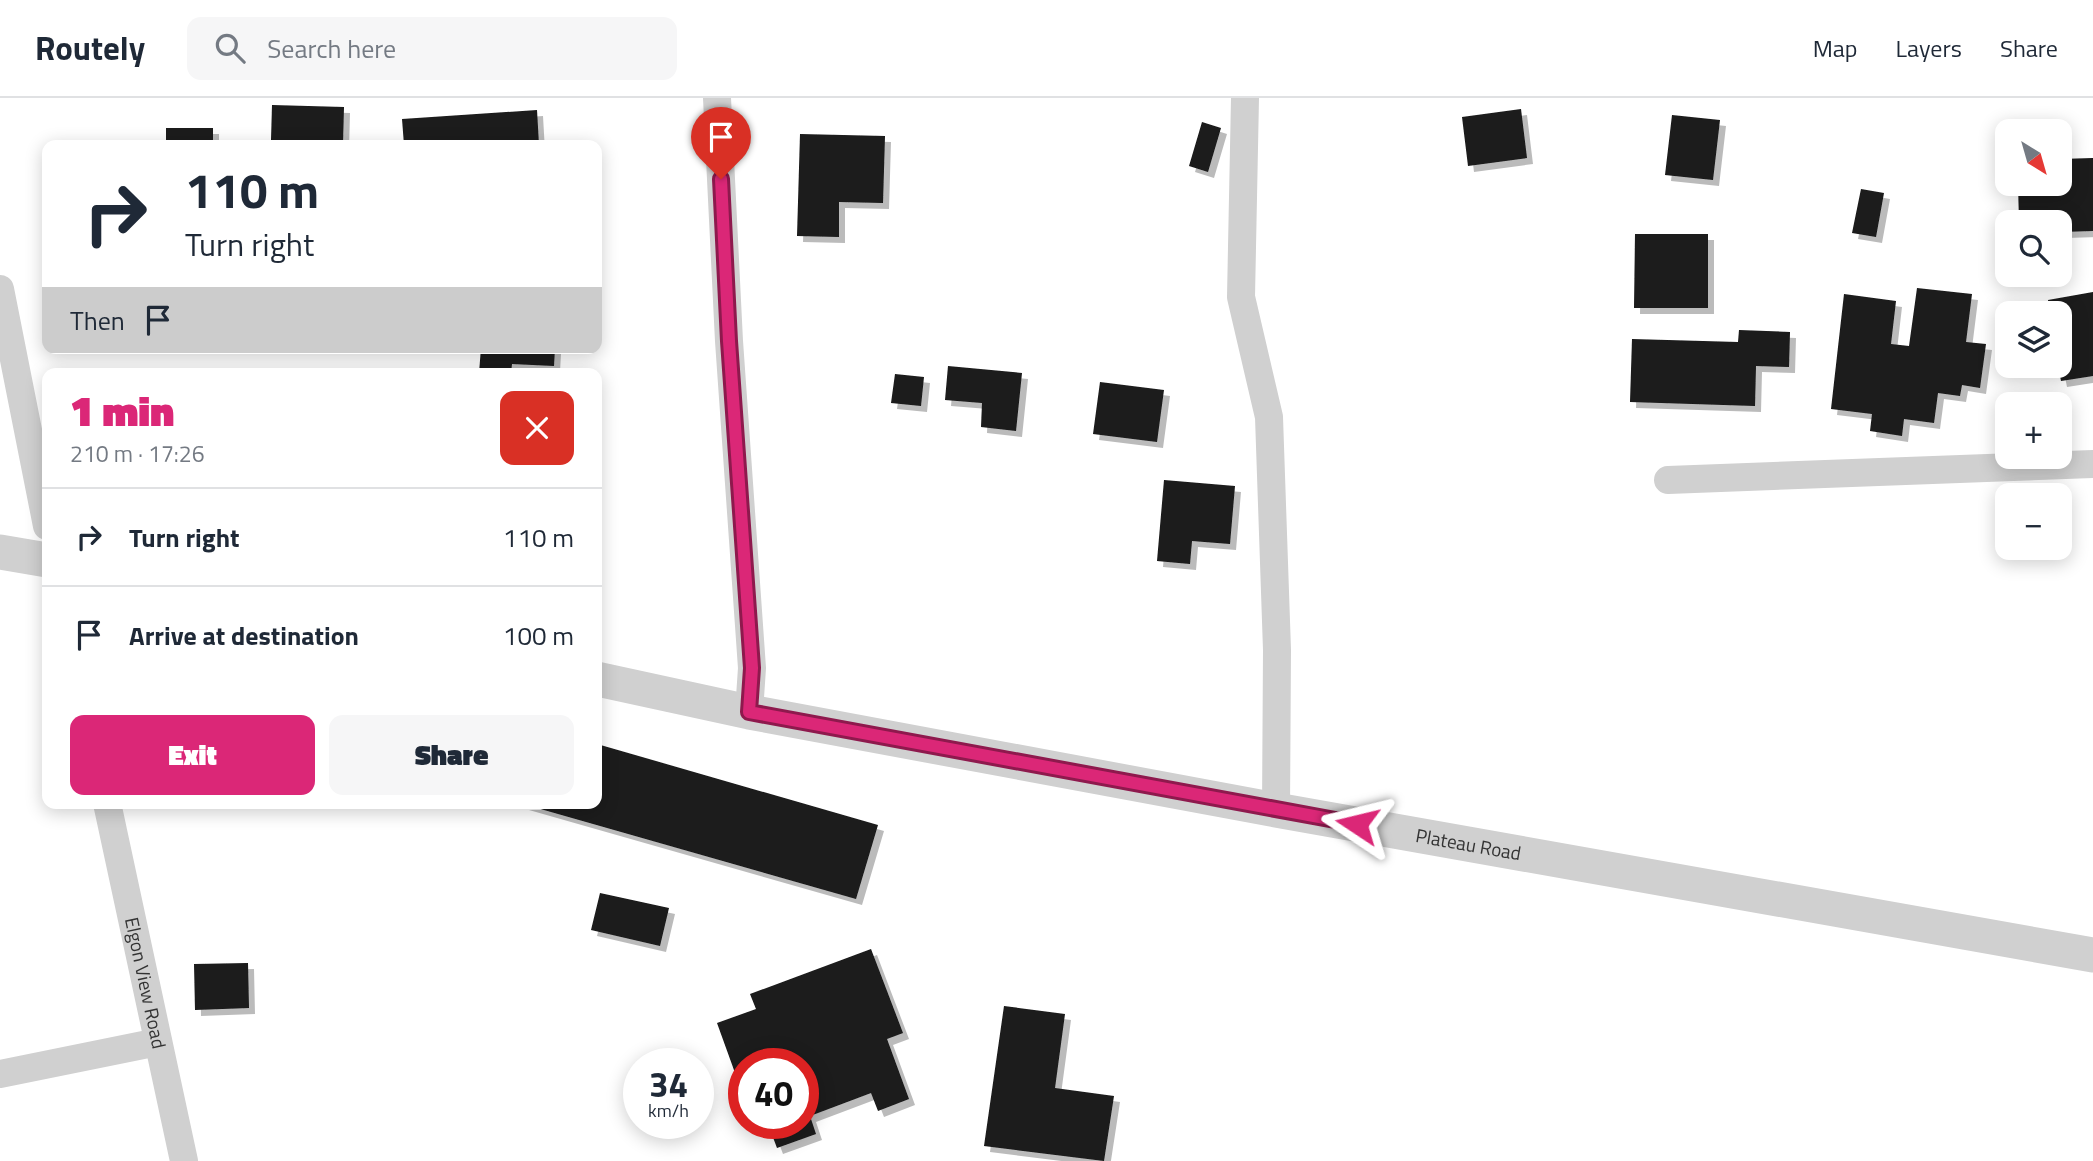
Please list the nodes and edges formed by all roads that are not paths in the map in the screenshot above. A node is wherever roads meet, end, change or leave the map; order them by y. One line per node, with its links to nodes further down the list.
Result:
1 (717, 98): 10 (street)
2 (1245, 98): 12 (street)
3 (0, 289): 6 (street)
4 (2093, 464): 5 (street)
5 (1668, 481)
6 (42, 501)
7 (0, 552): 8 (street)
8 (42, 559)
9 (602, 680): 10 (street, Plateau Road)
10 (749, 712): 12 (street, Plateau Road)
11 (108, 809): 14 (street, Elgon View Road)
12 (1276, 810): 13 (street, Plateau Road)
13 (2093, 955)
14 (158, 1042): 15 (street); 16 (street, Elgon View Road)
15 (0, 1074)
16 (184, 1161)

